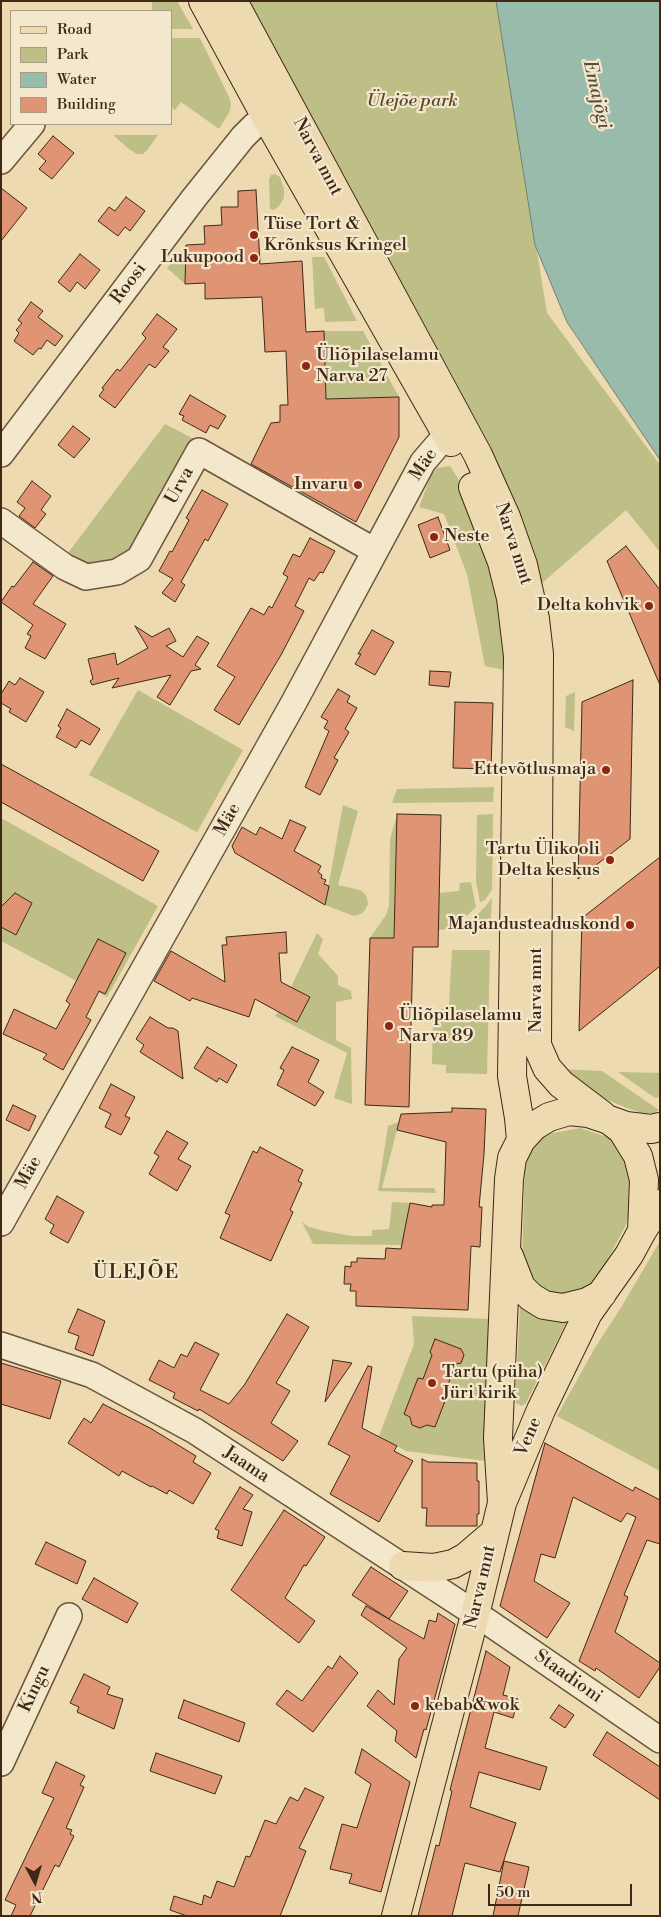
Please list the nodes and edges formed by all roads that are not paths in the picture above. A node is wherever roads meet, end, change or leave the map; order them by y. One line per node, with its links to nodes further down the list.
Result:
1 (204, 1): 3 (main road, Narva mnt)
2 (233, 1): 3 (main road, Narva mnt)
3 (277, 110): 6 (main road, Narva mnt); 7 (street, Roosi)
4 (31, 125): 5 (street)
5 (1, 161)
6 (454, 429): 9 (street, Mäe); 10 (main road, Narva mnt); 12 (main road, Narva mnt)
7 (2, 452)
8 (1, 521): 9 (street, Urva)
9 (375, 551): 14 (street, Mäe)
10 (609, 1120): 11 (main road); 12 (main road); 15 (main road)
11 (660, 1127)
12 (521, 1140): 16 (main road)
13 (660, 1204): 15 (main road)
14 (1, 1223)
15 (642, 1231): 17 (main road)
16 (507, 1250): 17 (main road); 19 (main road, Narva mnt)
17 (602, 1294): 19 (main road, Vene)
18 (1, 1345): 21 (street, Jaama)
19 (502, 1503): 20 (main road, Narva mnt)
20 (494, 1533): 21 (main road); 22 (main road, Narva mnt)
21 (403, 1566): 22 (street, Jaama)
22 (475, 1615): 24 (street, Staadioni); 26 (main road, Narva mnt)
23 (69, 1616): 25 (street, Kingu)
24 (660, 1740)
25 (1, 1763)
26 (396, 1916)

